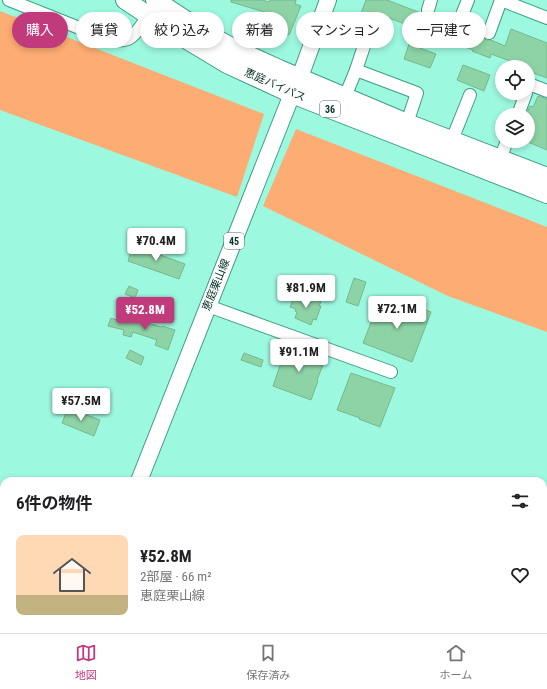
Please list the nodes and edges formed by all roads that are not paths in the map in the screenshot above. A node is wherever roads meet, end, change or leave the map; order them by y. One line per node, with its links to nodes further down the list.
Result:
1 (9, 0): 6 (street)
2 (125, 0): 6 (highway, 恵庭バイパス / 36)
3 (328, 0): 7 (main road, 恵庭栗山線 / 45)
4 (468, 0): 8 (street)
5 (501, 0): 9 (street); 10 (street)
6 (151, 8): 14 (highway, 恵庭バイパス / 36); 17 (highway, 恵庭バイパス / 36)
7 (324, 12)
8 (463, 12)
9 (547, 18)
10 (489, 32)
11 (311, 48): 14 (main road, 恵庭栗山線 / 45)
12 (363, 48): 13 (street)
13 (356, 70): 19 (street); 20 (street)
14 (300, 78): 17 (main road, 恵庭栗山線 / 45); 19 (highway, 恵庭バイパス / 36)
15 (535, 86): 16 (street)
16 (547, 91)
17 (292, 94): 25 (highway, 恵庭バイパス / 36); 26 (main road, 恵庭栗山線 / 45)
18 (470, 95): 21 (street)
19 (345, 96): 20 (highway, 恵庭バイパス / 36)
20 (407, 123): 21 (highway, 恵庭バイパス / 36)
21 (452, 140): 23 (highway, 恵庭バイパス / 36)
22 (504, 148): 23 (street)
23 (500, 158): 24 (highway, 恵庭バイパス / 36)
24 (547, 177)
25 (547, 194)
26 (208, 306): 27 (street); 28 (main road, 恵庭栗山線 / 45)
27 (391, 372)
28 (141, 477)

